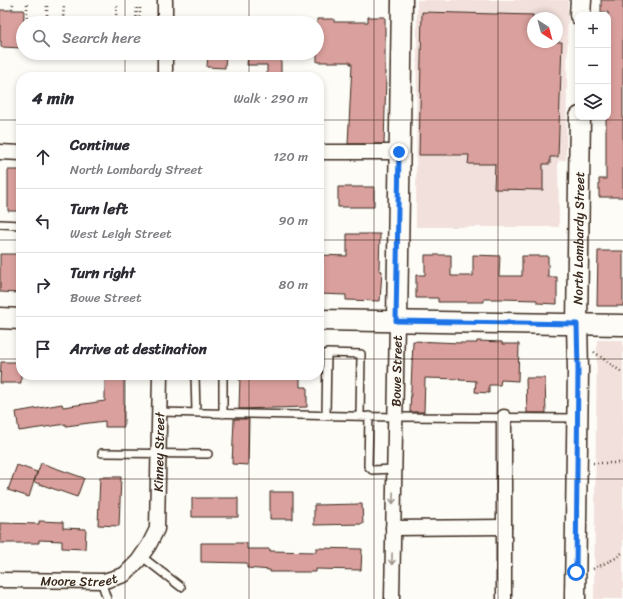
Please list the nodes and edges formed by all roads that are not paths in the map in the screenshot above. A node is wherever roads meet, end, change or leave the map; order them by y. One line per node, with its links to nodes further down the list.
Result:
1 (165, 0): 5 (street)
2 (402, 0): 11 (street, Bowe Street)
3 (581, 0): 4 (street)
4 (580, 12)
5 (165, 16)
6 (165, 60): 7 (street)
7 (165, 72)
8 (580, 120): 19 (street, North Lombardy Street)
9 (0, 152): 12 (street)
10 (324, 152): 11 (street)
11 (399, 152): 18 (street, Bowe Street)
12 (16, 153)
13 (0, 224): 14 (lane)
14 (16, 225)
15 (0, 318): 16 (street)
16 (16, 319)
17 (324, 320): 18 (street)
18 (396, 321): 19 (street); 30 (street, Bowe Street)
19 (577, 324): 20 (street); 32 (street, North Lombardy Street)
20 (623, 325)
21 (160, 380): 24 (street, Kinney Street)
22 (196, 380): 25 (lane)
23 (223, 380): 26 (lane)
24 (159, 412): 25 (lane); 34 (street, Kinney Street)
25 (196, 413): 26 (lane)
26 (223, 414): 27 (lane)
27 (326, 415): 28 (lane); 28 (lane)
28 (360, 416): 29 (lane)
29 (370, 416): 30 (lane); 36 (lane)
30 (395, 416): 31 (lane); 36 (street, Bowe Street)
31 (504, 417): 32 (lane); 37 (street)
32 (577, 418): 47 (street, North Lombardy Street)
33 (102, 453): 34 (lane)
34 (158, 454): 35 (lane); 39 (street, Kinney Street)
35 (208, 454)
36 (394, 469): 38 (street, Bowe Street, one-way to 38)
37 (504, 527): 38 (street); 46 (street)
38 (393, 528): 45 (street, Bowe Street, one-way to 45)
39 (157, 529): 40 (street, Moore Street)
40 (142, 556): 42 (street, Moore Street); 43 (lane)
41 (0, 580): 42 (street, Moore Street)
42 (101, 581): 44 (lane)
43 (181, 587)
44 (107, 599)
45 (392, 599)
46 (504, 599)
47 (575, 599)

